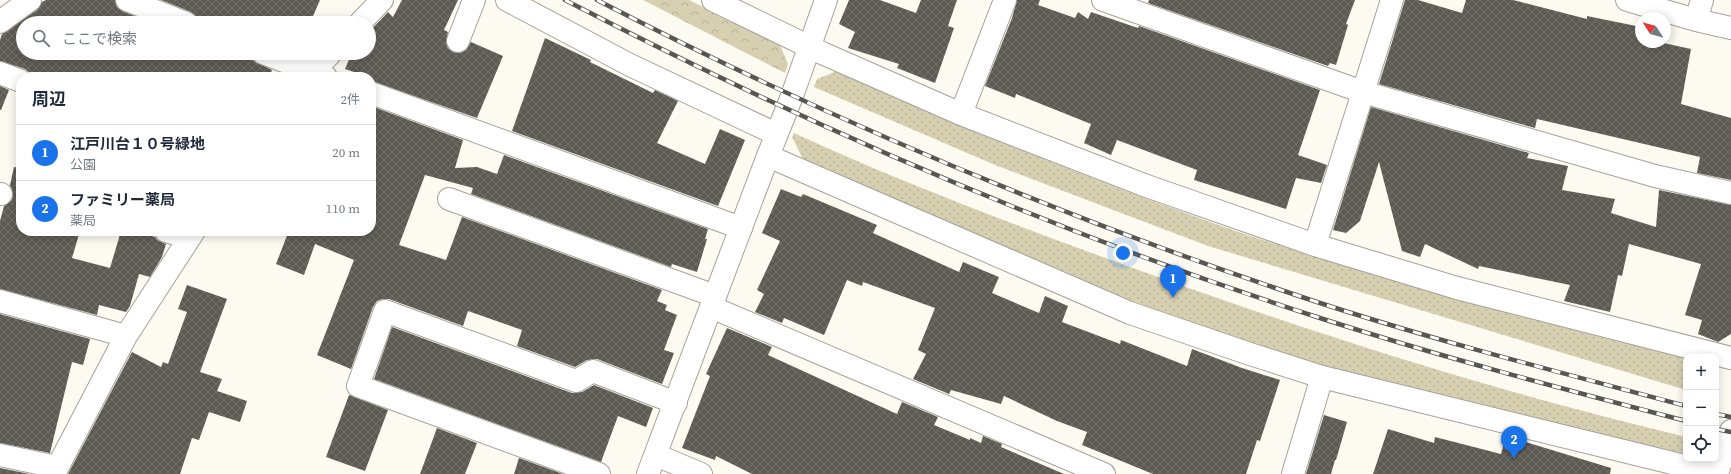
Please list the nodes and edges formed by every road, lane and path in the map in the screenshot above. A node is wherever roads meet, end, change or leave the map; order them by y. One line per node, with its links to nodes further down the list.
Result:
1 (30, 0): 15 (street)
2 (127, 0): 13 (street)
3 (382, 0): 14 (street)
4 (474, 0): 17 (street)
5 (507, 0): 28 (street)
6 (713, 0): 18 (street)
7 (826, 0): 18 (street)
8 (1005, 0): 27 (street)
9 (1103, 0): 25 (street)
10 (1392, 0): 25 (street)
11 (1627, 0): 12 (street)
12 (1699, 10): 16 (street)
13 (168, 16)
14 (367, 16)
15 (0, 22)
16 (1731, 28)
17 (458, 41)
18 (809, 47): 27 (street); 28 (street)
19 (280, 60): 21 (street)
20 (326, 60): 22 (street)
21 (308, 72)
22 (317, 72)
23 (0, 73): 24 (street)
24 (16, 79)
25 (1363, 92): 30 (street); 34 (street)
26 (376, 95): 32 (street)
27 (961, 114): 34 (street)
28 (776, 134): 29 (street)
29 (768, 156): 32 (street); 39 (street)
30 (1731, 193)
31 (450, 199): 36 (street)
32 (741, 228): 36 (street)
33 (190, 236): 37 (street)
34 (1315, 245): 38 (street)
35 (0, 301): 37 (street)
36 (713, 302): 40 (street); 45 (street)
37 (126, 336): 44 (street)
38 (1731, 358)
39 (1322, 377): 48 (street); 49 (street)
40 (676, 403): 43 (street); 46 (street)
41 (1731, 431): 49 (street)
42 (0, 454): 44 (street)
43 (652, 464): 47 (street)
44 (55, 471)
45 (1093, 472)
46 (599, 474)
47 (702, 474)
48 (1293, 474)
49 (1717, 474)

